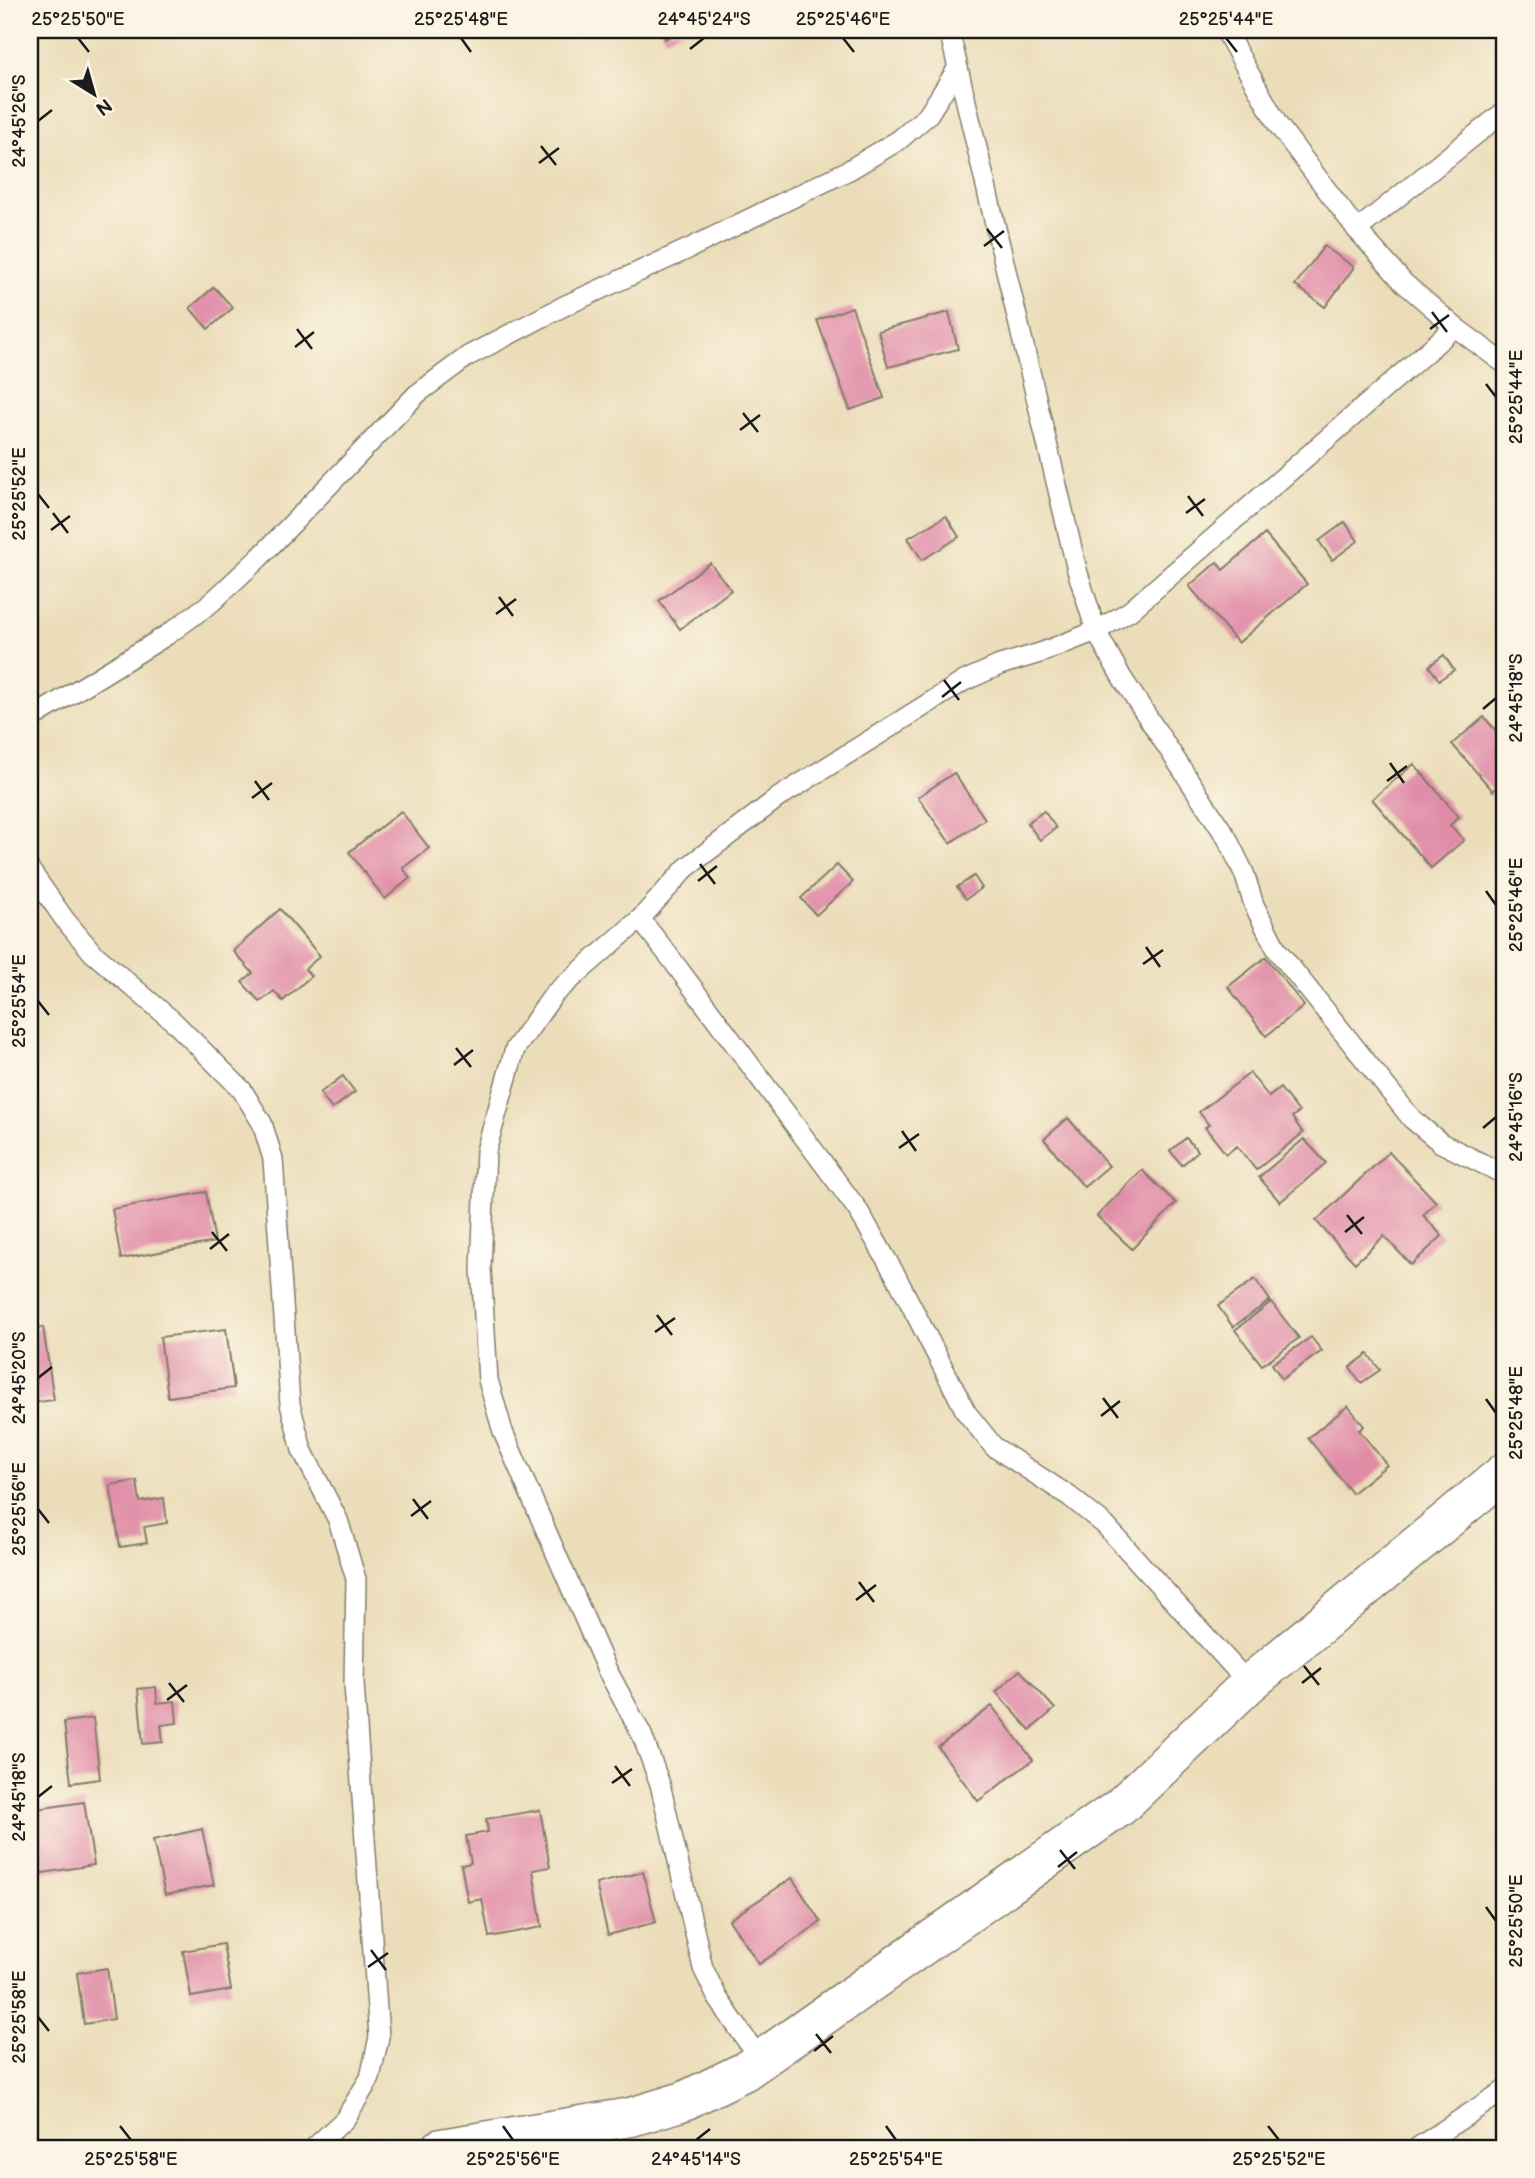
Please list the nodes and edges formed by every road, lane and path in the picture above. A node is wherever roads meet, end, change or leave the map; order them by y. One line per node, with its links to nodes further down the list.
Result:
1 (949, 30): 3 (lane)
2 (1225, 30): 5 (lane)
3 (957, 69): 8 (lane); 9 (lane)
4 (1505, 111): 5 (lane)
5 (1357, 230): 6 (lane)
6 (1455, 327): 7 (lane); 8 (lane)
7 (1505, 364)
8 (1096, 631): 11 (lane); 12 (lane)
9 (30, 719)
10 (30, 870): 17 (lane)
11 (640, 919): 14 (lane); 15 (lane)
12 (1505, 1175)
13 (1505, 1472): 14 (street)
14 (1249, 1684): 15 (street)
15 (760, 2060): 18 (street)
16 (1505, 2090): 19 (lane)
17 (314, 2148)
18 (440, 2148)
19 (1417, 2148)

